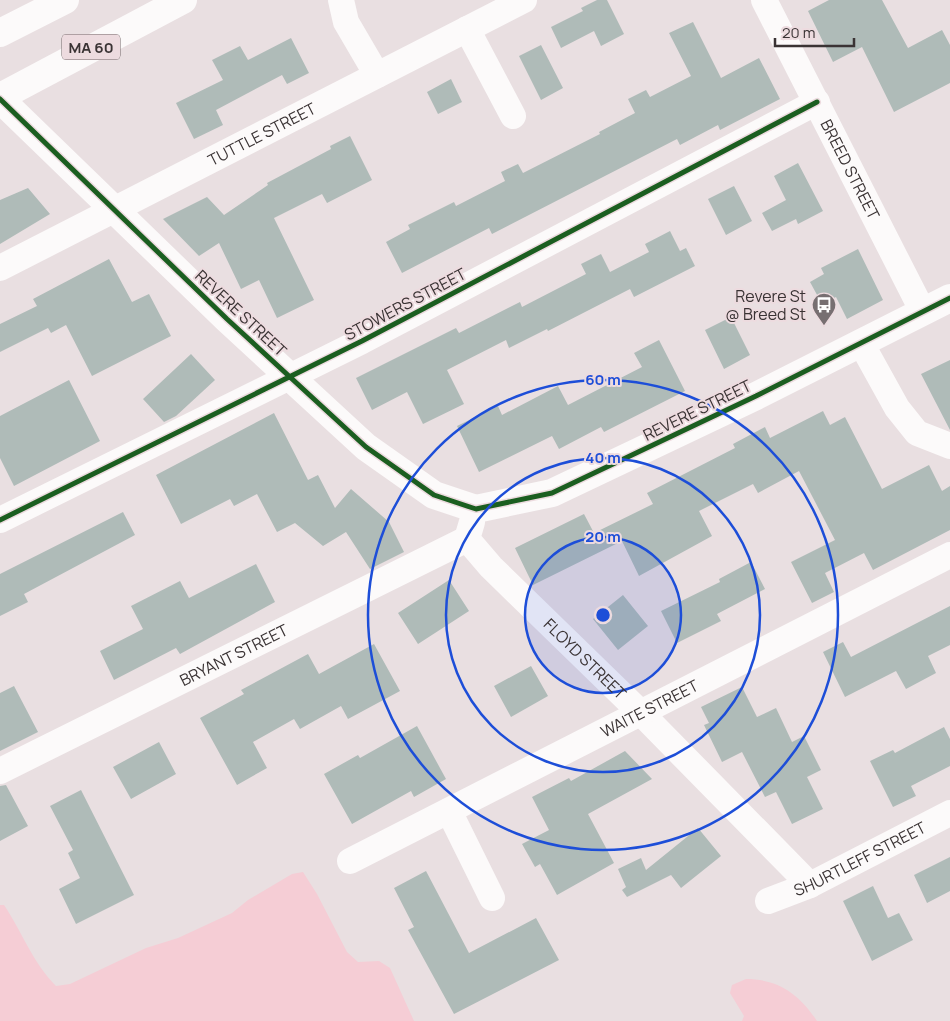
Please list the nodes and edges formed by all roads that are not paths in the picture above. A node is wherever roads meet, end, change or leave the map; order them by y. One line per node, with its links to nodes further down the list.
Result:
1 (65, 0): 7 (main road)
2 (183, 0): 9 (main road, MA 60)
3 (341, 0): 8 (street)
4 (524, 0): 6 (street, TUTTLE STREET)
5 (764, 0): 10 (street, BREED STREET)
6 (467, 29): 8 (street, TUTTLE STREET); 11 (street)
7 (0, 33)
8 (378, 75): 12 (street, TUTTLE STREET)
9 (0, 98): 12 (main road, REVERE STREET)
10 (817, 102): 15 (street, BREED STREET); 17 (street, STOWERS STREET)
11 (513, 116)
12 (115, 210): 13 (street, TUTTLE STREET); 17 (main road, REVERE STREET)
13 (0, 268)
14 (950, 298): 15 (main road, REVERE STREET)
15 (923, 312): 16 (main road, REVERE STREET)
16 (861, 343): 18 (street); 19 (main road, REVERE STREET)
17 (290, 376): 19 (main road, REVERE STREET); 20 (street, STOWERS STREET)
18 (950, 446)
19 (476, 509): 21 (street)
20 (0, 520)
21 (467, 539): 23 (street, FLOYD STREET); 24 (street, BRYANT STREET)
22 (950, 555): 23 (street, WAITE STREET)
23 (642, 714): 25 (street, WAITE STREET); 28 (street, FLOYD STREET)
24 (0, 771)
25 (449, 811): 27 (street, WAITE STREET); 29 (street)
26 (950, 814): 28 (street, SHURTLEFF STREET)
27 (350, 861)
28 (810, 885): 30 (street, SHURTLEFF STREET)
29 (492, 898)
30 (768, 901)

